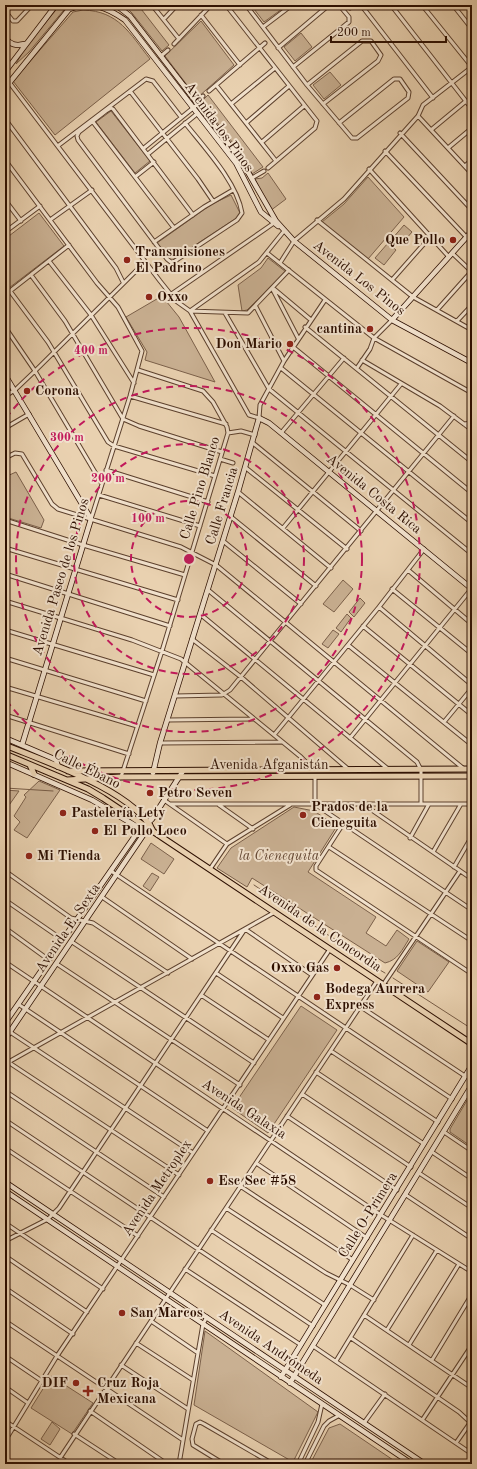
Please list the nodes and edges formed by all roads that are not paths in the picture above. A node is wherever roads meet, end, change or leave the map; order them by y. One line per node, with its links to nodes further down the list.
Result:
1 (31, 5): 20 (street)
2 (56, 5): 29 (street)
3 (117, 5): 21 (street); 34 (street, Avenida los Pinos)
4 (152, 5): 23 (street)
5 (177, 5): 23 (street)
6 (211, 5): 22 (street)
7 (226, 5): 31 (street)
8 (252, 5): 18 (street)
9 (292, 5): 24 (street)
10 (329, 5): 32 (street)
11 (339, 5): 36 (street)
12 (354, 5): 19 (street)
13 (361, 5): 50 (street)
14 (391, 5): 42 (street)
15 (422, 5): 37 (street)
16 (453, 5): 25 (street)
17 (71, 7): 21 (street, Avenida los Pinos); 41 (street)
18 (247, 7): 24 (street)
19 (350, 8)
20 (5, 11)
21 (114, 12): 56 (street, Avenida los Pinos)
22 (201, 15): 27 (street); 35 (street)
23 (164, 19): 27 (street)
24 (263, 27): 32 (street)
25 (472, 28)
26 (5, 38): 29 (street)
27 (179, 39): 30 (street)
28 (265, 43): 31 (street)
29 (25, 44): 39 (street)
30 (174, 44)
31 (260, 48): 35 (street); 38 (street)
32 (278, 48): 36 (street)
33 (168, 50): 34 (street)
34 (161, 56): 52 (street, Avenida los Pinos)
35 (240, 66): 43 (street)
36 (294, 67): 44 (street)
37 (472, 67): 42 (street)
38 (275, 68): 45 (street); 53 (street)
39 (5, 72)
40 (5, 78): 41 (street)
41 (9, 82): 46 (street); 73 (street)
42 (452, 83): 50 (street); 51 (street)
43 (216, 85): 48 (street); 53 (street)
44 (308, 85): 54 (street); 54 (street)
45 (289, 86): 55 (street); 65 (street)
46 (5, 88)
47 (130, 91): 61 (street); 69 (street); 73 (street)
48 (209, 91)
49 (203, 96): 52 (street)
50 (433, 98): 60 (street)
51 (466, 101): 57 (street); 68 (street)
52 (197, 102): 56 (street); 58 (street, Avenida los Pinos)
53 (231, 104): 65 (street)
54 (323, 104): 66 (street)
55 (304, 106): 72 (street); 80 (street)
56 (193, 108): 59 (street, Avenida los Pinos); 61 (street)
57 (472, 109)
58 (203, 110): 59 (street); 88 (street, Avenida los Pinos)
59 (197, 113): 64 (street); 100 (street, Avenida los Pinos)
60 (418, 116): 68 (street); 70 (street)
61 (181, 117): 69 (street)
62 (5, 119): 94 (street)
63 (93, 122): 74 (street); 87 (street); 109 (street)
64 (185, 123): 71 (street); 90 (street)
65 (246, 123): 72 (street)
66 (339, 123): 66 (street)
67 (472, 128): 75 (street)
68 (431, 130): 75 (street)
69 (162, 133): 71 (street); 74 (street)
70 (400, 133): 76 (street); 95 (street)
71 (166, 138): 77 (street); 92 (street)
72 (262, 142): 80 (street)
73 (58, 146): 89 (street)
74 (144, 148): 77 (street)
75 (448, 148): 82 (street)
76 (385, 151): 84 (street); 107 (street)
77 (148, 154): 81 (street)
78 (5, 160): 93 (street, Avenida Paseo de los Pinos)
79 (472, 160): 82 (street)
80 (276, 161): 83 (street)
81 (154, 162): 87 (street); 96 (street)
82 (465, 166): 86 (street)
83 (268, 168)
84 (369, 169): 98 (street); 106 (street)
85 (264, 171): 88 (street)
86 (472, 174)
87 (135, 176): 102 (street)
88 (252, 178): 100 (street, Avenida los Pinos)
89 (92, 190): 94 (street); 116 (street)
90 (233, 190): 92 (street); 109 (street)
91 (5, 200): 99 (street)
92 (213, 201): 96 (street)
93 (40, 206): 97 (street, Avenida Paseo de los Pinos); 99 (street)
94 (70, 206): 97 (street); 122 (street)
95 (472, 210)
96 (193, 214): 102 (street)
97 (50, 220): 111 (street, Avenida Paseo de los Pinos)
98 (317, 220): 108 (street); 121 (street)
99 (21, 221): 105 (street)
100 (274, 222): 101 (street, Avenida los Pinos); 126 (street)
101 (279, 226): 103 (street, Avenida Los Pinos)
102 (174, 228): 109 (street)
103 (284, 231): 108 (street, Avenida Los Pinos); 112 (street)
104 (472, 231): 107 (street)
105 (5, 232)
106 (430, 237): 114 (street); 121 (street)
107 (466, 238): 110 (street); 113 (street)
108 (294, 241): 117 (street); 137 (street, Avenida Los Pinos)
109 (154, 242)
110 (472, 243)
111 (69, 245): 115 (street); 127 (street, Avenida Paseo de los Pinos)
112 (267, 253): 117 (street); 133 (street)
113 (452, 253): 114 (street); 119 (street)
114 (448, 257): 128 (street)
115 (49, 261): 120 (street); 135 (street)
116 (146, 262): 122 (street); 126 (street)
117 (280, 263): 118 (street)
118 (289, 270): 123 (street); 129 (street)
119 (472, 272): 132 (street)
120 (31, 275): 124 (street); 142 (street)
121 (392, 280): 128 (street)
122 (123, 282): 127 (street)
123 (272, 288): 131 (street); 136 (street); 143 (street)
124 (10, 291): 125 (street); 146 (street)
125 (5, 295)
126 (170, 295): 133 (street)
127 (110, 296): 135 (street); 153 (street, Avenida Paseo de los Pinos)
128 (413, 297): 132 (street); 137 (street)
129 (325, 300): 136 (street, Calle Francia); 144 (street)
130 (472, 305): 138 (street)
131 (256, 307): 134 (street); 149 (street)
132 (437, 310): 138 (street)
133 (190, 311): 134 (street); 170 (street)
134 (225, 313): 159 (street)
135 (91, 315): 142 (street); 157 (street)
136 (311, 320): 140 (street, Calle Francia)
137 (392, 320): 144 (street); 150 (street, Avenida Los Pinos)
138 (457, 321): 141 (street)
139 (5, 327): 154 (street)
140 (305, 328): 143 (street, Calle Francia); 147 (street)
141 (472, 330)
142 (73, 333): 146 (street); 171 (street)
143 (298, 338): 145 (street, Calle Francia)
144 (374, 338): 148 (street); 161 (street)
145 (293, 347): 149 (street, Calle Francia); 156 (street)
146 (54, 352): 154 (street); 183 (street)
147 (344, 358): 152 (street); 156 (street)
148 (362, 360): 152 (street); 158 (street)
149 (284, 361): 151 (street, Calle Francia)
150 (472, 363)
151 (281, 368): 159 (street, Calle Francia); 162 (street)
152 (357, 368): 165 (street)
153 (138, 370): 157 (street, Avenida Paseo de los Pinos); 173 (street, Calle Pino Blanco)
154 (35, 371): 160 (street); 196 (street)
155 (5, 375): 160 (street)
156 (329, 376): 162 (street); 168 (street)
157 (134, 383): 164 (street, Avenida Paseo de los Pinos)
158 (401, 384): 165 (street); 169 (street)
159 (269, 389): 166 (street); 170 (street, Calle Francia)
160 (15, 390): 163 (street); 167 (street)
161 (472, 393)
162 (314, 394): 166 (street); 179 (street)
163 (5, 396)
164 (130, 396): 171 (street, Avenida Paseo de los Pinos); 173 (street)
165 (391, 396): 168 (street); 181 (street)
166 (299, 412): 178 (street); 184 (street)
167 (29, 414): 175 (street); 206 (street)
168 (376, 415): 179 (street); 186 (street)
169 (454, 416): 174 (street); 181 (street)
170 (259, 418): 178 (street, Avenida Costa Rica); 180 (street, Calle Francia)
171 (124, 419): 183 (street, Avenida Paseo de los Pinos); 185 (street)
172 (472, 423): 174 (street)
173 (226, 424): 177 (street, Calle Pino Blanco)
174 (464, 424): 176 (street)
175 (5, 428)
176 (472, 430)
177 (228, 433): 180 (street); 185 (street, Calle Pino Blanco)
178 (281, 433): 193 (street, Avenida Costa Rica)
179 (361, 433): 184 (street); 194 (street)
180 (255, 435): 182 (street, Calle Francia)
181 (439, 435): 186 (street); 189 (street)
182 (253, 443): 191 (street, Calle Francia); 199 (street)
183 (114, 446): 192 (street, Avenida Paseo de los Pinos); 195 (street)
184 (346, 451): 193 (street); 197 (street)
185 (222, 452): 188 (street, Calle Pino Blanco)
186 (424, 454): 194 (street); 200 (street)
187 (5, 458): 206 (street)
188 (220, 459): 190 (street); 195 (street, Calle Pino Blanco)
189 (472, 462)
190 (233, 463)
191 (246, 468): 198 (street, Calle Francia); 203 (street)
192 (106, 470): 196 (street, Avenida Paseo de los Pinos); 202 (street)
193 (329, 472): 199 (street); 204 (street, Avenida Costa Rica)
194 (409, 472): 197 (street); 208 (street)
195 (215, 476): 202 (street, Calle Pino Blanco)
196 (102, 484): 201 (street, Avenida Paseo de los Pinos)
197 (394, 490): 204 (street); 218 (street)
198 (238, 492): 205 (street, Calle Francia); 210 (street)
199 (313, 492): 203 (street); 211 (street)
200 (472, 493)
201 (99, 495): 206 (street, Avenida Paseo de los Pinos); 209 (street)
202 (208, 502): 209 (street, Calle Pino Blanco)
203 (298, 510): 210 (street); 215 (street)
204 (377, 511): 211 (street); 216 (street, Avenida Costa Rica)
205 (231, 517): 212 (street, Calle Francia); 225 (street)
206 (91, 519): 213 (street, Avenida Paseo de los Pinos); 217 (street)
207 (6, 520): 213 (street)
208 (472, 523)
209 (200, 526): 217 (street, Calle Pino Blanco)
210 (283, 528): 220 (street)
211 (361, 531): 215 (street)
212 (223, 541): 219 (street, Calle Francia); 232 (street)
213 (82, 546): 221 (street, Avenida Paseo de los Pinos); 224 (street)
214 (5, 548): 221 (street)
215 (347, 549): 220 (street)
216 (424, 549): 222 (street); 227 (street, Avenida Costa Rica)
217 (192, 553): 219 (street); 224 (street, Calle Pino Blanco)
218 (472, 554)
219 (216, 564): 228 (street, Calle Francia); 237 (street)
220 (331, 568): 225 (street)
221 (75, 570): 229 (street, Avenida Paseo de los Pinos); 230 (street)
222 (408, 570): 226 (street); 234 (street)
223 (5, 574): 229 (street)
224 (185, 575): 230 (street, Calle Pino Blanco)
225 (316, 586): 232 (street)
226 (392, 589): 233 (street); 241 (street)
227 (472, 589): 234 (street)
228 (208, 590): 235 (street, Calle Francia); 244 (street)
229 (67, 593): 236 (street, Avenida Paseo de los Pinos); 239 (street)
230 (178, 600): 239 (street, Calle Pino Blanco)
231 (5, 602): 236 (street)
232 (301, 604): 237 (street)
233 (379, 607): 240 (street); 247 (street)
234 (455, 610): 238 (street); 241 (street)
235 (200, 614): 243 (street, Calle Francia); 251 (street)
236 (60, 618): 245 (street, Avenida Paseo de los Pinos); 248 (street)
237 (286, 623): 244 (street); 253 (street)
238 (472, 624)
239 (170, 626): 248 (street, Calle Pino Blanco)
240 (364, 626): 246 (street); 254 (street)
241 (440, 628): 247 (street); 249 (street)
242 (5, 630): 245 (street)
243 (192, 638): 252 (street, Calle Francia); 257 (street)
244 (271, 641): 251 (street); 258 (street)
245 (52, 643): 255 (street, Avenida Paseo de los Pinos); 256 (street)
246 (348, 645): 253 (street); 259 (street)
247 (425, 647): 254 (street); 260 (street)
248 (162, 652): 252 (street); 256 (street, Calle Pino Blanco)
249 (472, 654)
250 (5, 658): 255 (street)
251 (256, 659): 257 (street); 266 (street)
252 (185, 662): 263 (street); 265 (street, Calle Francia)
253 (333, 662): 258 (street); 268 (street)
254 (410, 665): 259 (street); 269 (street)
255 (44, 670): 264 (street, Avenida Paseo de los Pinos); 267 (street)
256 (154, 675): 267 (street, Calle Pino Blanco)
257 (241, 677): 263 (street); 272 (street)
258 (318, 680): 266 (street); 275 (street)
259 (395, 683): 268 (street); 277 (street)
260 (472, 685)
261 (5, 687): 264 (street)
262 (472, 688): 269 (street)
263 (224, 694): 265 (street); 273 (street)
264 (36, 696): 276 (street, Avenida Paseo de los Pinos); 278 (street)
265 (175, 696): 274 (street, Calle Francia)
266 (304, 699): 272 (street); 281 (street)
267 (146, 701): 278 (street, Calle Pino Blanco)
268 (380, 702): 275 (street); 295 (street)
269 (459, 704): 271 (street); 277 (street)
270 (5, 715): 276 (street)
271 (472, 715)
272 (288, 718): 279 (street); 293 (street)
273 (253, 719): 274 (street); 279 (street)
274 (168, 720): 283 (street, Calle Francia)
275 (365, 720): 281 (street); 299 (street)
276 (29, 722): 285 (street, Avenida Paseo de los Pinos); 288 (street)
277 (444, 722): 286 (street)
278 (137, 726): 288 (street, Calle Pino Blanco)
279 (274, 736): 282 (street)
280 (5, 738): 285 (street)
281 (350, 738): 294 (street)
282 (282, 742): 283 (street); 292 (street)
283 (160, 744): 298 (street, Calle Francia)
284 (5, 745): 291 (main road, Calle Ébano)
285 (22, 745): 291 (street)
286 (472, 745)
287 (5, 754): 290 (main road, Calle Ébano)
288 (129, 754): 297 (street, Calle Pino Blanco)
289 (5, 762): 302 (street)
290 (29, 764): 302 (main road); 310 (main road, Calle Ébano)
291 (58, 767): 300 (main road, Calle Ébano)
292 (314, 769): 293 (main road, Avenida Afganistán); 301 (main road, Avenida Afganistán); 303 (street)
293 (348, 769): 294 (main road, Avenida Afganistán)
294 (388, 769): 299 (main road, Avenida Afganistán)
295 (464, 769): 296 (main road, Avenida Afganistán); 299 (main road, Avenida Afganistán)
296 (472, 769)
297 (124, 770): 298 (main road, Avenida Afganistán); 300 (main road, Avenida Afganistán); 305 (street, Calle Pino Blanco)
298 (153, 770): 301 (main road, Avenida Afganistán); 306 (street, Calle Francia)
299 (421, 770): 308 (street)
300 (68, 771): 309 (main road, Calle Ébano)
301 (183, 771): 307 (street)
302 (34, 774): 322 (street)
303 (315, 776): 307 (main road, Avenida Afganistán); 308 (main road, Avenida Afganistán); 314 (street)
304 (472, 776): 308 (main road, Avenida Afganistán)
305 (122, 777): 306 (main road, Avenida Afganistán); 309 (main road, Avenida Afganistán)
306 (153, 777): 307 (main road, Avenida Afganistán)
307 (179, 777): 311 (street)
308 (420, 777): 316 (street)
309 (83, 778): 310 (main road, Avenida Afganistán); 322 (main road, Calle Ébano)
310 (67, 780): 322 (main road, Calle Ébano)
311 (164, 800): 312 (street); 322 (street)
312 (170, 804): 320 (street); 326 (street)
313 (291, 804): 314 (street); 320 (street); 323 (street)
314 (315, 804): 315 (street); 321 (street)
315 (362, 804): 316 (street); 325 (street)
316 (421, 804): 317 (street)
317 (429, 804): 318 (street); 325 (street)
318 (461, 804): 319 (street); 328 (street)
319 (472, 804)
320 (219, 805): 323 (street)
321 (343, 824): 327 (street); 336 (street)
322 (148, 826): 330 (main road, Avenida de la Concordia); 332 (street, Avenida E. Sexta); 334 (street, Avenida E. Sexta)
323 (253, 829): 326 (street)
324 (472, 836): 329 (street)
325 (410, 838): 328 (street)
326 (227, 844): 330 (street)
327 (329, 847): 341 (street); 346 (street)
328 (433, 852): 329 (street)
329 (454, 867): 333 (street)
330 (210, 869): 340 (main road, Avenida de la Concordia)
331 (5, 871): 342 (street)
332 (110, 871): 334 (street); 342 (street, Avenida E. Sexta)
333 (460, 871): 335 (street); 336 (street)
334 (117, 876): 337 (street, Avenida E. Sexta); 350 (street)
335 (472, 878)
336 (446, 892): 339 (street); 341 (street)
337 (102, 897): 343 (street, Avenida E. Sexta); 353 (street)
338 (5, 900): 347 (street)
339 (472, 910)
340 (275, 912): 345 (street); 351 (main road, Avenida de la Concordia)
341 (431, 914): 346 (street); 348 (street)
342 (76, 920): 343 (street); 347 (street, Avenida E. Sexta)
343 (87, 921): 349 (street, Avenida E. Sexta); 357 (street)
344 (5, 928): 354 (street)
345 (245, 929): 350 (street); 352 (street); 360 (street)
346 (415, 937): 359 (street); 363 (street)
347 (63, 940): 354 (street, Avenida E. Sexta)
348 (472, 941)
349 (72, 942): 356 (street, Avenida E. Sexta); 365 (street)
350 (219, 944): 352 (street); 353 (street)
351 (330, 949): 360 (street, Avenida Metroplex); 361 (main road, Avenida de la Concordia)
352 (230, 951): 358 (street); 367 (street)
353 (192, 959): 357 (street)
354 (49, 960): 362 (street, Avenida E. Sexta)
355 (5, 962): 362 (street, Avenida Galaxia)
356 (57, 964): 364 (street, Avenida E. Sexta); 368 (street)
357 (168, 973): 365 (street)
358 (216, 973): 366 (street); 374 (street)
359 (472, 974)
360 (312, 975): 367 (street, Avenida Metroplex)
361 (377, 981): 363 (main road, Avenida de la Concordia); 370 (street)
362 (34, 982): 364 (street, Avenida Galaxia); 369 (street, Avenida E. Sexta)
363 (383, 985): 382 (main road, Avenida de la Concordia)
364 (41, 987): 371 (street, Avenida E. Sexta); 372 (street, Avenida Galaxia)
365 (141, 987): 368 (street); 373 (street)
366 (201, 995): 373 (street); 381 (street)
367 (298, 996): 374 (street, Avenida Metroplex); 376 (street)
368 (115, 1002): 372 (street); 380 (street)
369 (18, 1004): 371 (street); 375 (street, Avenida E. Sexta)
370 (361, 1006): 376 (street); 390 (street)
371 (25, 1010): 377 (street, Avenida E. Sexta); 378 (street)
372 (87, 1018): 378 (street); 387 (street, Avenida Galaxia)
373 (186, 1018): 380 (street); 386 (street)
374 (283, 1018): 381 (street, Avenida Metroplex)
375 (5, 1023)
376 (346, 1028): 384 (street); 396 (street)
377 (10, 1032): 379 (street, Avenida E. Sexta); 383 (street)
378 (60, 1033): 383 (street); 392 (street)
379 (5, 1038)
380 (171, 1040): 387 (street); 391 (street)
381 (269, 1040): 386 (street, Avenida Metroplex)
382 (472, 1044)
383 (34, 1048): 385 (street); 397 (street)
384 (331, 1051): 389 (street); 401 (street)
385 (6, 1062): 402 (street)
386 (254, 1063): 391 (street, Avenida Metroplex)
387 (155, 1064): 392 (street); 398 (street, Avenida Galaxia)
388 (472, 1065): 390 (street, Calle O-Primera)
389 (316, 1072): 395 (street); 406 (street)
390 (465, 1076): 396 (street, Calle O-Primera)
391 (240, 1085): 398 (street, Avenida Metroplex)
392 (140, 1086): 397 (street); 403 (street)
393 (472, 1086): 404 (street, Calle O-Primera)
394 (5, 1091): 409 (street)
395 (302, 1094): 399 (street); 413 (street)
396 (452, 1099): 401 (street, Calle O-Primera)
397 (125, 1108): 402 (street); 411 (street)
398 (224, 1109): 403 (street, Avenida Metroplex); 405 (street, Avenida Galaxia)
399 (287, 1116): 405 (street); 420 (street)
400 (5, 1120): 414 (street)
401 (438, 1122): 406 (street, Calle O-Primera)
402 (111, 1131): 409 (street); 416 (street)
403 (208, 1131): 411 (street, Avenida Metroplex)
404 (444, 1132): 408 (street); 410 (street, Calle O-Primera)
405 (271, 1140): 412 (street); 428 (street, Avenida Galaxia)
406 (424, 1144): 413 (street, Calle O-Primera)
407 (5, 1148): 422 (street)
408 (472, 1151)
409 (96, 1152): 414 (street); 424 (street)
410 (432, 1152): 415 (street, Calle O-Primera); 417 (street)
411 (193, 1154): 416 (street, Avenida Metroplex)
412 (256, 1163): 419 (street); 437 (street)
413 (411, 1167): 420 (street, Calle O-Primera)
414 (83, 1172): 422 (street); 429 (street)
415 (419, 1173): 423 (street, Calle O-Primera); 426 (street)
416 (179, 1175): 424 (street, Avenida Metroplex)
417 (472, 1179)
418 (5, 1182): 427 (street, Avenida Andrómeda)
419 (240, 1186): 425 (street); 444 (street)
420 (397, 1190): 428 (street, Calle O-Primera)
421 (5, 1191): 430 (street, Avenida Andrómeda)
422 (70, 1192): 427 (street); 436 (street)
423 (406, 1195): 431 (street, Calle O-Primera); 438 (street)
424 (164, 1197): 429 (street, Avenida Metroplex)
425 (226, 1208): 433 (street); 449 (street)
426 (472, 1208)
427 (54, 1214): 430 (street); 443 (street, Avenida Andrómeda)
428 (382, 1215): 431 (street, Avenida Galaxia); 437 (street, Calle O-Primera)
429 (151, 1217): 436 (street, Avenida Metroplex); 440 (street)
430 (48, 1219): 434 (street); 446 (street, Avenida Andrómeda)
431 (390, 1220): 435 (street, Avenida Galaxia); 450 (street, Calle O-Primera)
432 (5, 1223): 434 (street)
433 (211, 1230): 440 (street); 457 (street)
434 (20, 1233): 439 (street); 452 (street)
435 (413, 1235): 441 (street, Avenida Galaxia); 456 (street)
436 (138, 1236): 443 (street, Avenida Metroplex)
437 (367, 1238): 444 (street, Calle O-Primera)
438 (472, 1239)
439 (5, 1240)
440 (199, 1249): 447 (street); 464 (street)
441 (436, 1250): 445 (street, Avenida Galaxia); 465 (street)
442 (5, 1256): 458 (street)
443 (122, 1260): 446 (street, Avenida Metroplex); 453 (street, Avenida Andrómeda)
444 (353, 1260): 449 (street, Calle O-Primera)
445 (459, 1264): 448 (street, Avenida Galaxia); 470 (street)
446 (118, 1266): 452 (street, Avenida Metroplex); 455 (street, Avenida Andrómeda)
447 (185, 1269): 453 (street); 469 (street)
448 (472, 1272)
449 (340, 1281): 450 (street); 457 (street, Calle O-Primera)
450 (350, 1285): 456 (street); 472 (street, Calle O-Primera)
451 (5, 1288): 466 (street)
452 (102, 1289): 458 (street, Avenida Metroplex)
453 (170, 1292): 455 (street); 460 (street, Avenida Andrómeda)
454 (472, 1294): 476 (street)
455 (166, 1298): 462 (street); 463 (street, Avenida Andrómeda)
456 (374, 1300): 459 (street)
457 (325, 1305): 464 (street, Calle O-Primera)
458 (87, 1312): 466 (street, Avenida Metroplex)
459 (364, 1315): 465 (street); 467 (street)
460 (207, 1317): 463 (street); 479 (street, Avenida Andrómeda)
461 (5, 1321): 475 (street)
462 (151, 1321): 468 (street); 473 (street)
463 (203, 1324): 473 (street); 482 (street, Avenida Andrómeda)
464 (313, 1326): 469 (street, Calle O-Primera)
465 (387, 1330): 470 (street)
466 (73, 1334): 475 (street, Avenida Metroplex)
467 (351, 1338): 477 (street); 490 (street)
468 (136, 1343): 478 (street); 483 (street)
469 (301, 1345): 479 (street, Calle O-Primera)
470 (409, 1345): 476 (street)
471 (472, 1345): 480 (street)
472 (313, 1346): 477 (street); 481 (street, Calle O-Primera)
473 (198, 1353): 483 (street)
474 (5, 1356): 484 (street)
475 (57, 1356): 484 (street, Avenida Metroplex); 487 (street)
476 (432, 1360): 480 (street)
477 (336, 1361): 489 (street)
478 (121, 1365): 487 (street); 493 (street)
479 (285, 1370): 481 (street, Avenida Andrómeda); 482 (street, Calle O-Primera)
480 (453, 1375): 488 (street); 490 (street)
481 (294, 1376): 485 (street, Calle O-Primera); 499 (street, Avenida Andrómeda)
482 (281, 1377): 485 (street, Avenida Andrómeda)
483 (193, 1380): 493 (street)
484 (42, 1381): 491 (street, Avenida Metroplex)
485 (290, 1383): 492 (street, Avenida Andrómeda)
486 (5, 1387): 491 (street)
487 (106, 1388): 494 (street); 502 (street)
488 (472, 1388)
489 (385, 1394): 496 (street); 499 (street)
490 (438, 1397): 496 (street); 498 (street)
491 (28, 1403): 500 (street, Avenida Metroplex)
492 (322, 1404): 495 (street, Avenida Andrómeda); 505 (street)
493 (188, 1409): 502 (street)
494 (90, 1411): 501 (street); 512 (street)
495 (338, 1416): 508 (street); 518 (street, Avenida Andrómeda)
496 (423, 1419): 504 (street)
497 (5, 1421): 500 (street)
498 (471, 1422): 504 (street)
499 (364, 1423): 519 (street, Avenida Andrómeda)
500 (13, 1426): 503 (street, Avenida Metroplex); 507 (street)
501 (74, 1434): 507 (street); 511 (street)
502 (183, 1440): 513 (street)
503 (5, 1441)
504 (456, 1443): 506 (street)
505 (302, 1454): 508 (street); 516 (street)
506 (472, 1454)
507 (60, 1457): 509 (street); 510 (street)
508 (308, 1457): 517 (street)
509 (56, 1464)
510 (70, 1464)
511 (120, 1464)
512 (167, 1464)
513 (179, 1464)
514 (224, 1464): 515 (street)
515 (273, 1464)
516 (298, 1464)
517 (305, 1464)
518 (412, 1464)
519 (425, 1464)

